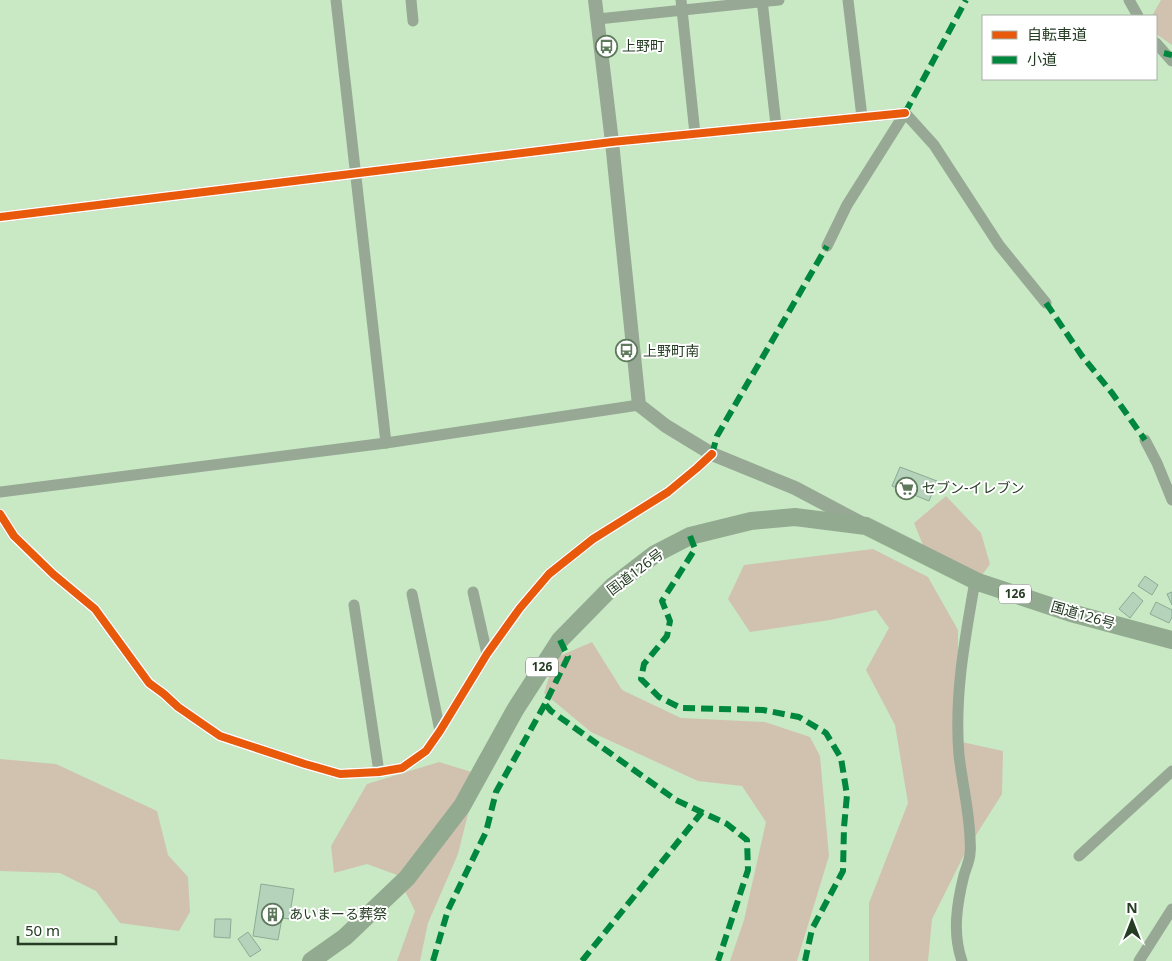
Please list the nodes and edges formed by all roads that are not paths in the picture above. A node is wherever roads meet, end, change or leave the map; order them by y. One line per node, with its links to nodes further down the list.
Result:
1 (336, 0): 19 (street)
2 (411, 0): 11 (street)
3 (595, 0): 10 (street)
4 (779, 0): 7 (street)
5 (848, 0): 15 (street)
6 (1129, 0): 9 (street)
7 (762, 1): 8 (street); 16 (street)
8 (682, 5): 10 (street); 17 (street)
9 (1137, 15)
10 (598, 19): 18 (street)
11 (414, 21)
12 (1157, 45): 13 (street)
13 (1172, 62)
14 (905, 113): 15 (street); 21 (street); 22 (street)
15 (862, 117): 16 (street)
16 (776, 126): 17 (street)
17 (695, 134): 18 (street)
18 (612, 142): 19 (street); 23 (street)
19 (355, 174): 20 (street); 25 (street)
20 (0, 216)
21 (827, 246)
22 (1046, 303)
23 (639, 405): 25 (street); 26 (street)
24 (1145, 440): 28 (street)
25 (386, 443): 27 (street)
26 (712, 454): 30 (street); 36 (street)
27 (0, 492)
28 (1172, 500)
29 (0, 514): 39 (street)
30 (866, 526): 31 (highway, 国道126号 / 126); 42 (highway, 国道126号 / 126)
31 (975, 581): 35 (highway, 国道126号 / 126); 43 (street)
32 (473, 592): 36 (street)
33 (412, 594): 37 (street)
34 (354, 605): 39 (street)
35 (1172, 640)
36 (487, 654): 37 (street)
37 (440, 731): 39 (street)
38 (1172, 771): 40 (street)
39 (379, 772)
40 (1079, 856)
41 (1172, 909): 44 (street)
42 (311, 961)
43 (962, 961)
44 (1139, 961)

